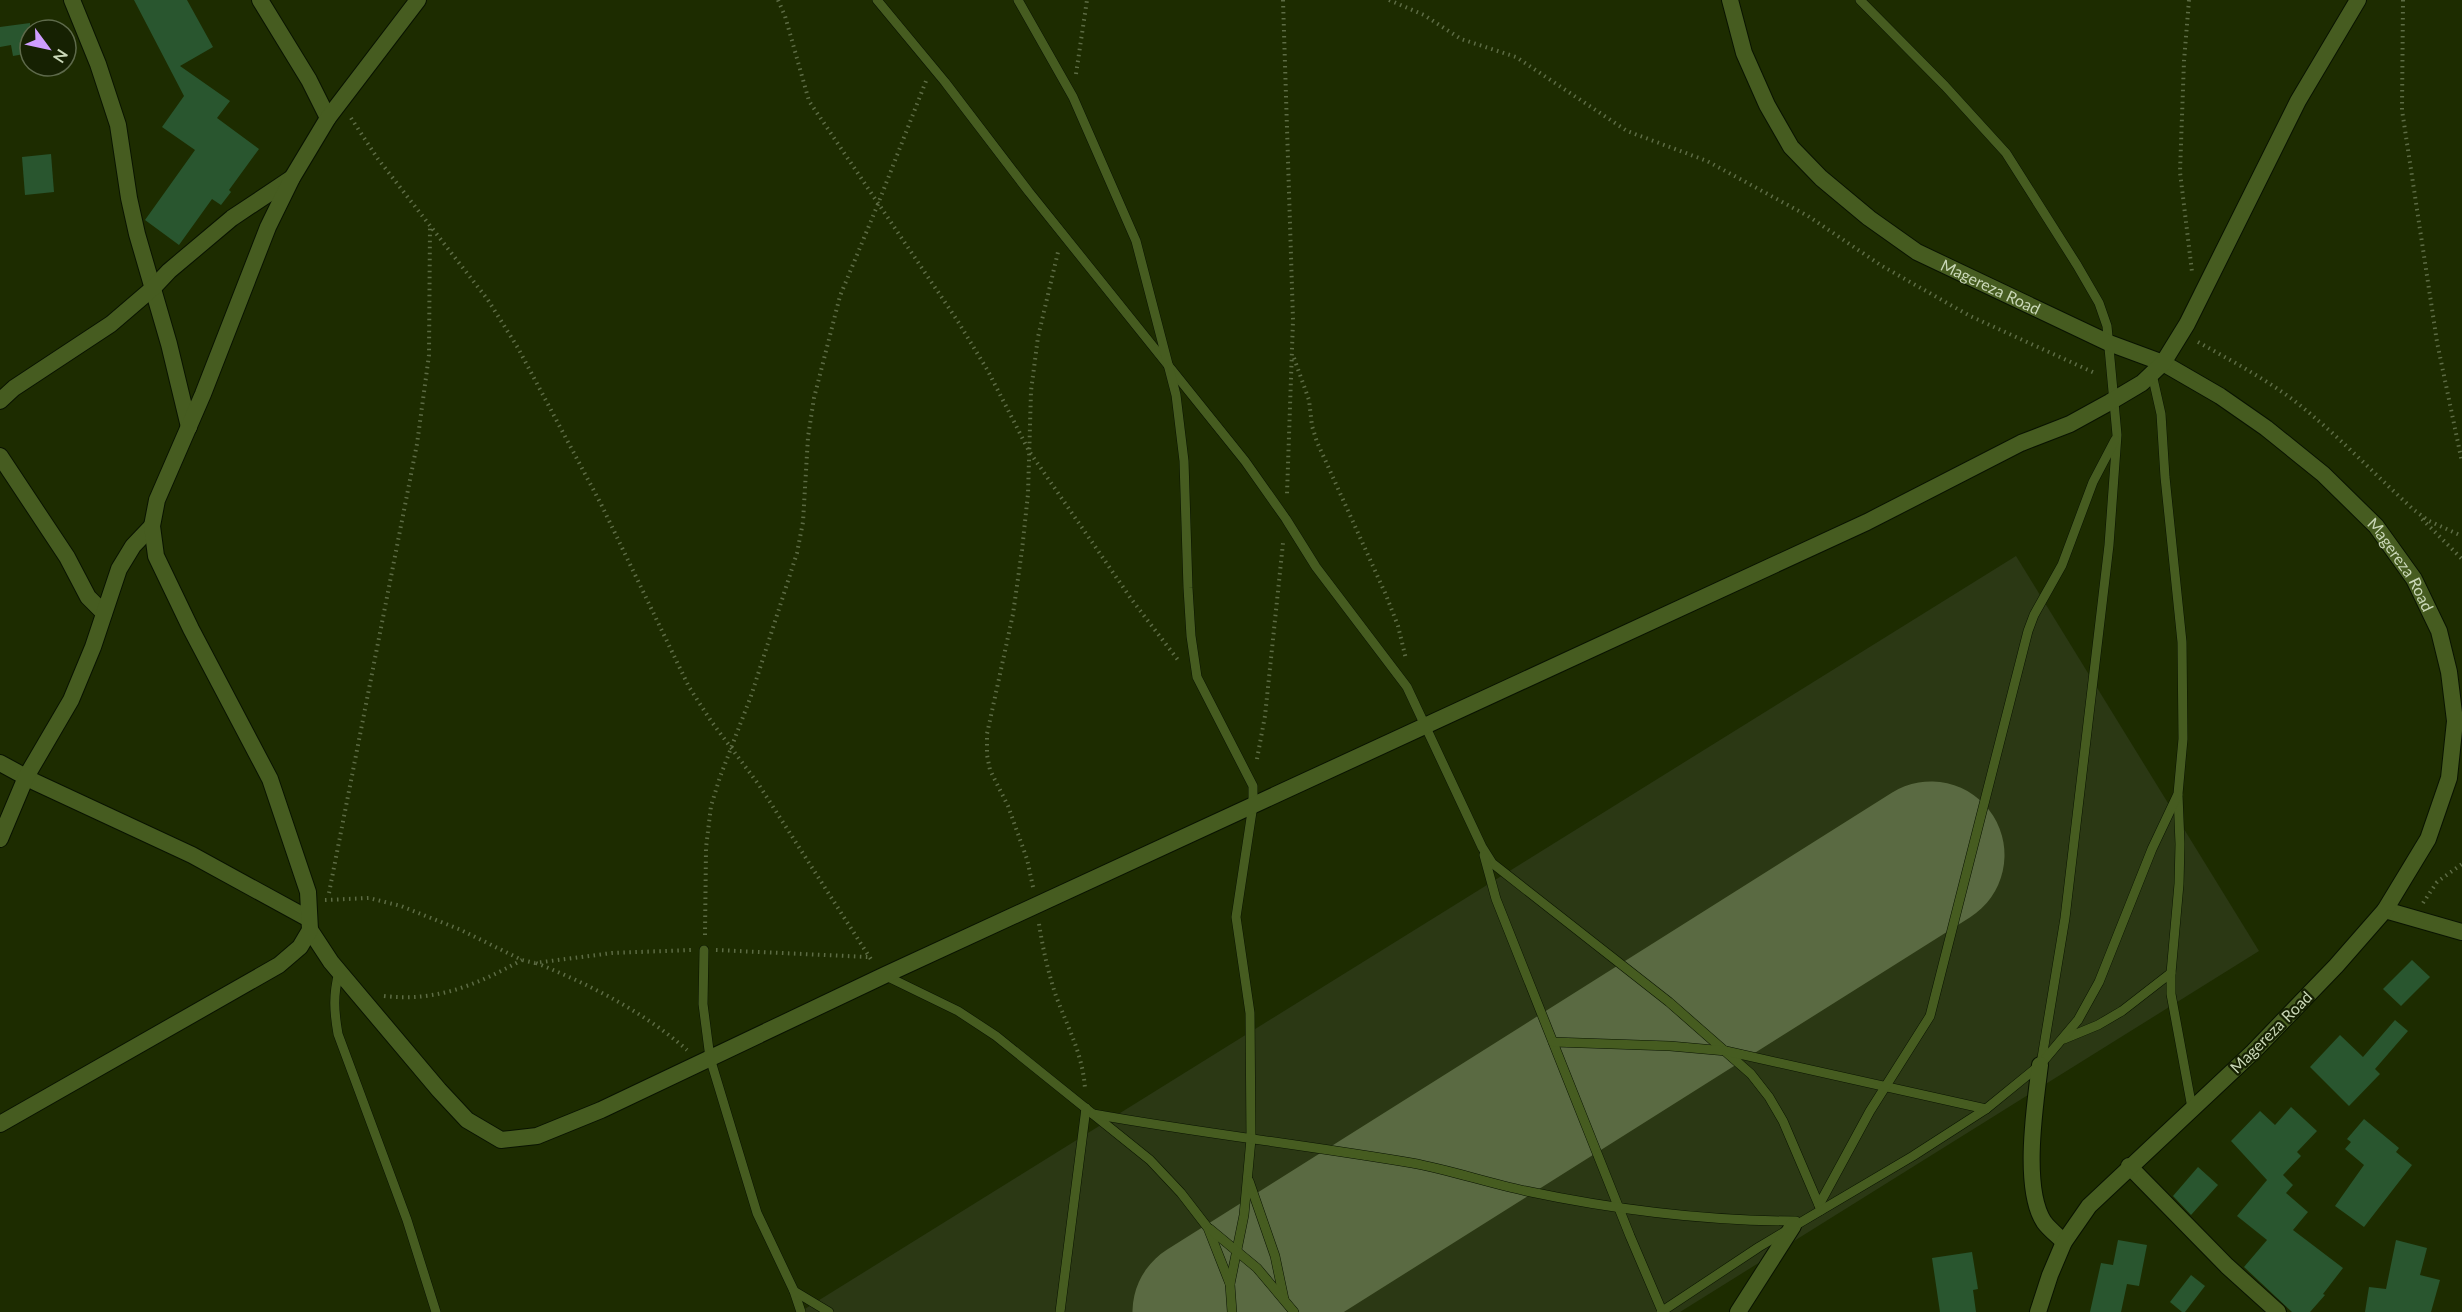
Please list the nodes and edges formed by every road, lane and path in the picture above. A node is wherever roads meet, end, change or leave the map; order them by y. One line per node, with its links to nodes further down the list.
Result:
1 (72, 0): 23 (street)
2 (260, 0): 18 (street)
3 (418, 0): 17 (street)
4 (778, 0): 20 (path)
5 (877, 0): 15 (lane)
6 (1018, 0): 16 (lane)
7 (1087, 0): 16 (path)
8 (1283, 0): 27 (path)
9 (1389, 0): 30 (path)
10 (1730, 0): 26 (street, Magereza Road)
11 (1860, 0): 26 (lane)
12 (2189, 0): 24 (path)
13 (2358, 0): 24 (street)
14 (2403, 0): 37 (path)
15 (931, 67): 20 (path); 22 (lane)
16 (1073, 97): 28 (lane)
17 (340, 102): 18 (street); 21 (path)
18 (328, 118): 19 (street)
19 (292, 178): 23 (street); 33 (street)
20 (879, 204): 35 (path); 48 (path)
21 (430, 225): 48 (path); 57 (path)
22 (1063, 233): 28 (lane); 35 (path)
23 (153, 288): 32 (street); 33 (street)
24 (2196, 306): 25 (street)
25 (2182, 332): 29 (street); 38 (path)
26 (2109, 343): 29 (street, Magereza Road); 30 (lane)
27 (1292, 354): 39 (path); 45 (path)
28 (1168, 363): 39 (lane); 51 (lane)
29 (2158, 368): 31 (street); 46 (street, Magereza Road); 52 (lane)
30 (2114, 382): 31 (lane)
31 (2115, 400): 34 (lane); 47 (street)
32 (0, 401)
33 (189, 427): 40 (street)
34 (2117, 435): 76 (lane); 77 (lane)
35 (1029, 451): 44 (path); 59 (path)
36 (0, 456): 43 (street)
37 (2462, 462)
38 (2414, 510): 41 (path); 42 (path)
39 (1286, 519): 45 (lane); 51 (path)
40 (153, 526): 43 (street); 58 (street)
41 (2462, 536)
42 (2462, 559)
43 (104, 613): 50 (street)
44 (1180, 662)
45 (1407, 687): 47 (lane)
46 (2458, 721): 60 (street, Magereza Road)
47 (1425, 725): 53 (street); 55 (lane)
48 (731, 748): 64 (path); 65 (path)
49 (0, 763): 50 (street)
50 (26, 777): 54 (street); 62 (street)
51 (1253, 786): 53 (lane)
52 (2178, 794): 69 (lane); 72 (lane)
53 (1253, 805): 59 (street); 82 (lane)
54 (0, 839)
55 (1482, 847): 73 (lane); 74 (lane)
56 (2462, 864): 61 (path)
57 (327, 900): 58 (path); 66 (path)
58 (309, 902): 62 (street)
59 (1036, 905): 70 (street); 80 (path)
60 (2385, 910): 61 (street); 78 (street, Magereza Road)
61 (2414, 918): 63 (street)
62 (309, 925): 68 (street); 81 (street)
63 (2462, 932)
64 (704, 950): 65 (path); 67 (path); 75 (lane)
65 (868, 957): 70 (path)
66 (522, 960): 67 (path); 71 (path)
67 (535, 963): 75 (path)
68 (339, 972): 71 (street); 94 (lane)
69 (2171, 973): 72 (lane); 78 (lane)
70 (885, 975): 75 (street); 80 (lane)
71 (358, 993): 75 (street)
72 (2062, 1040): 76 (lane)
73 (1553, 1042): 74 (lane); 86 (lane)
74 (1726, 1051): 77 (lane); 85 (lane)
75 (706, 1060): 92 (lane)
76 (2040, 1065): 79 (lane); 89 (street)
77 (1886, 1086): 79 (lane); 85 (lane)
78 (2192, 1108): 83 (street, Magereza Road)
79 (1986, 1109): 85 (lane)
80 (1090, 1111): 82 (lane); 88 (lane); 97 (lane)
81 (0, 1124)
82 (1251, 1139): 84 (lane); 86 (lane)
83 (2128, 1166): 89 (street, Magereza Road); 103 (street)
84 (1248, 1179): 90 (lane); 93 (lane)
85 (1820, 1208): 87 (lane)
86 (1619, 1209): 87 (lane); 100 (lane)
87 (1797, 1224): 100 (lane); 101 (street)
88 (1208, 1228): 90 (lane); 91 (lane)
89 (2064, 1242): 102 (street, Magereza Road)
90 (1236, 1249): 91 (lane); 93 (lane)
91 (1230, 1284): 98 (lane)
92 (794, 1291): 95 (lane); 96 (lane)
93 (1284, 1299): 99 (lane)
94 (436, 1312)
95 (801, 1312)
96 (829, 1312)
97 (1060, 1312)
98 (1232, 1312)
99 (1294, 1312)
100 (1661, 1312)
101 (1738, 1312)
102 (2038, 1312)
103 (2278, 1312)

